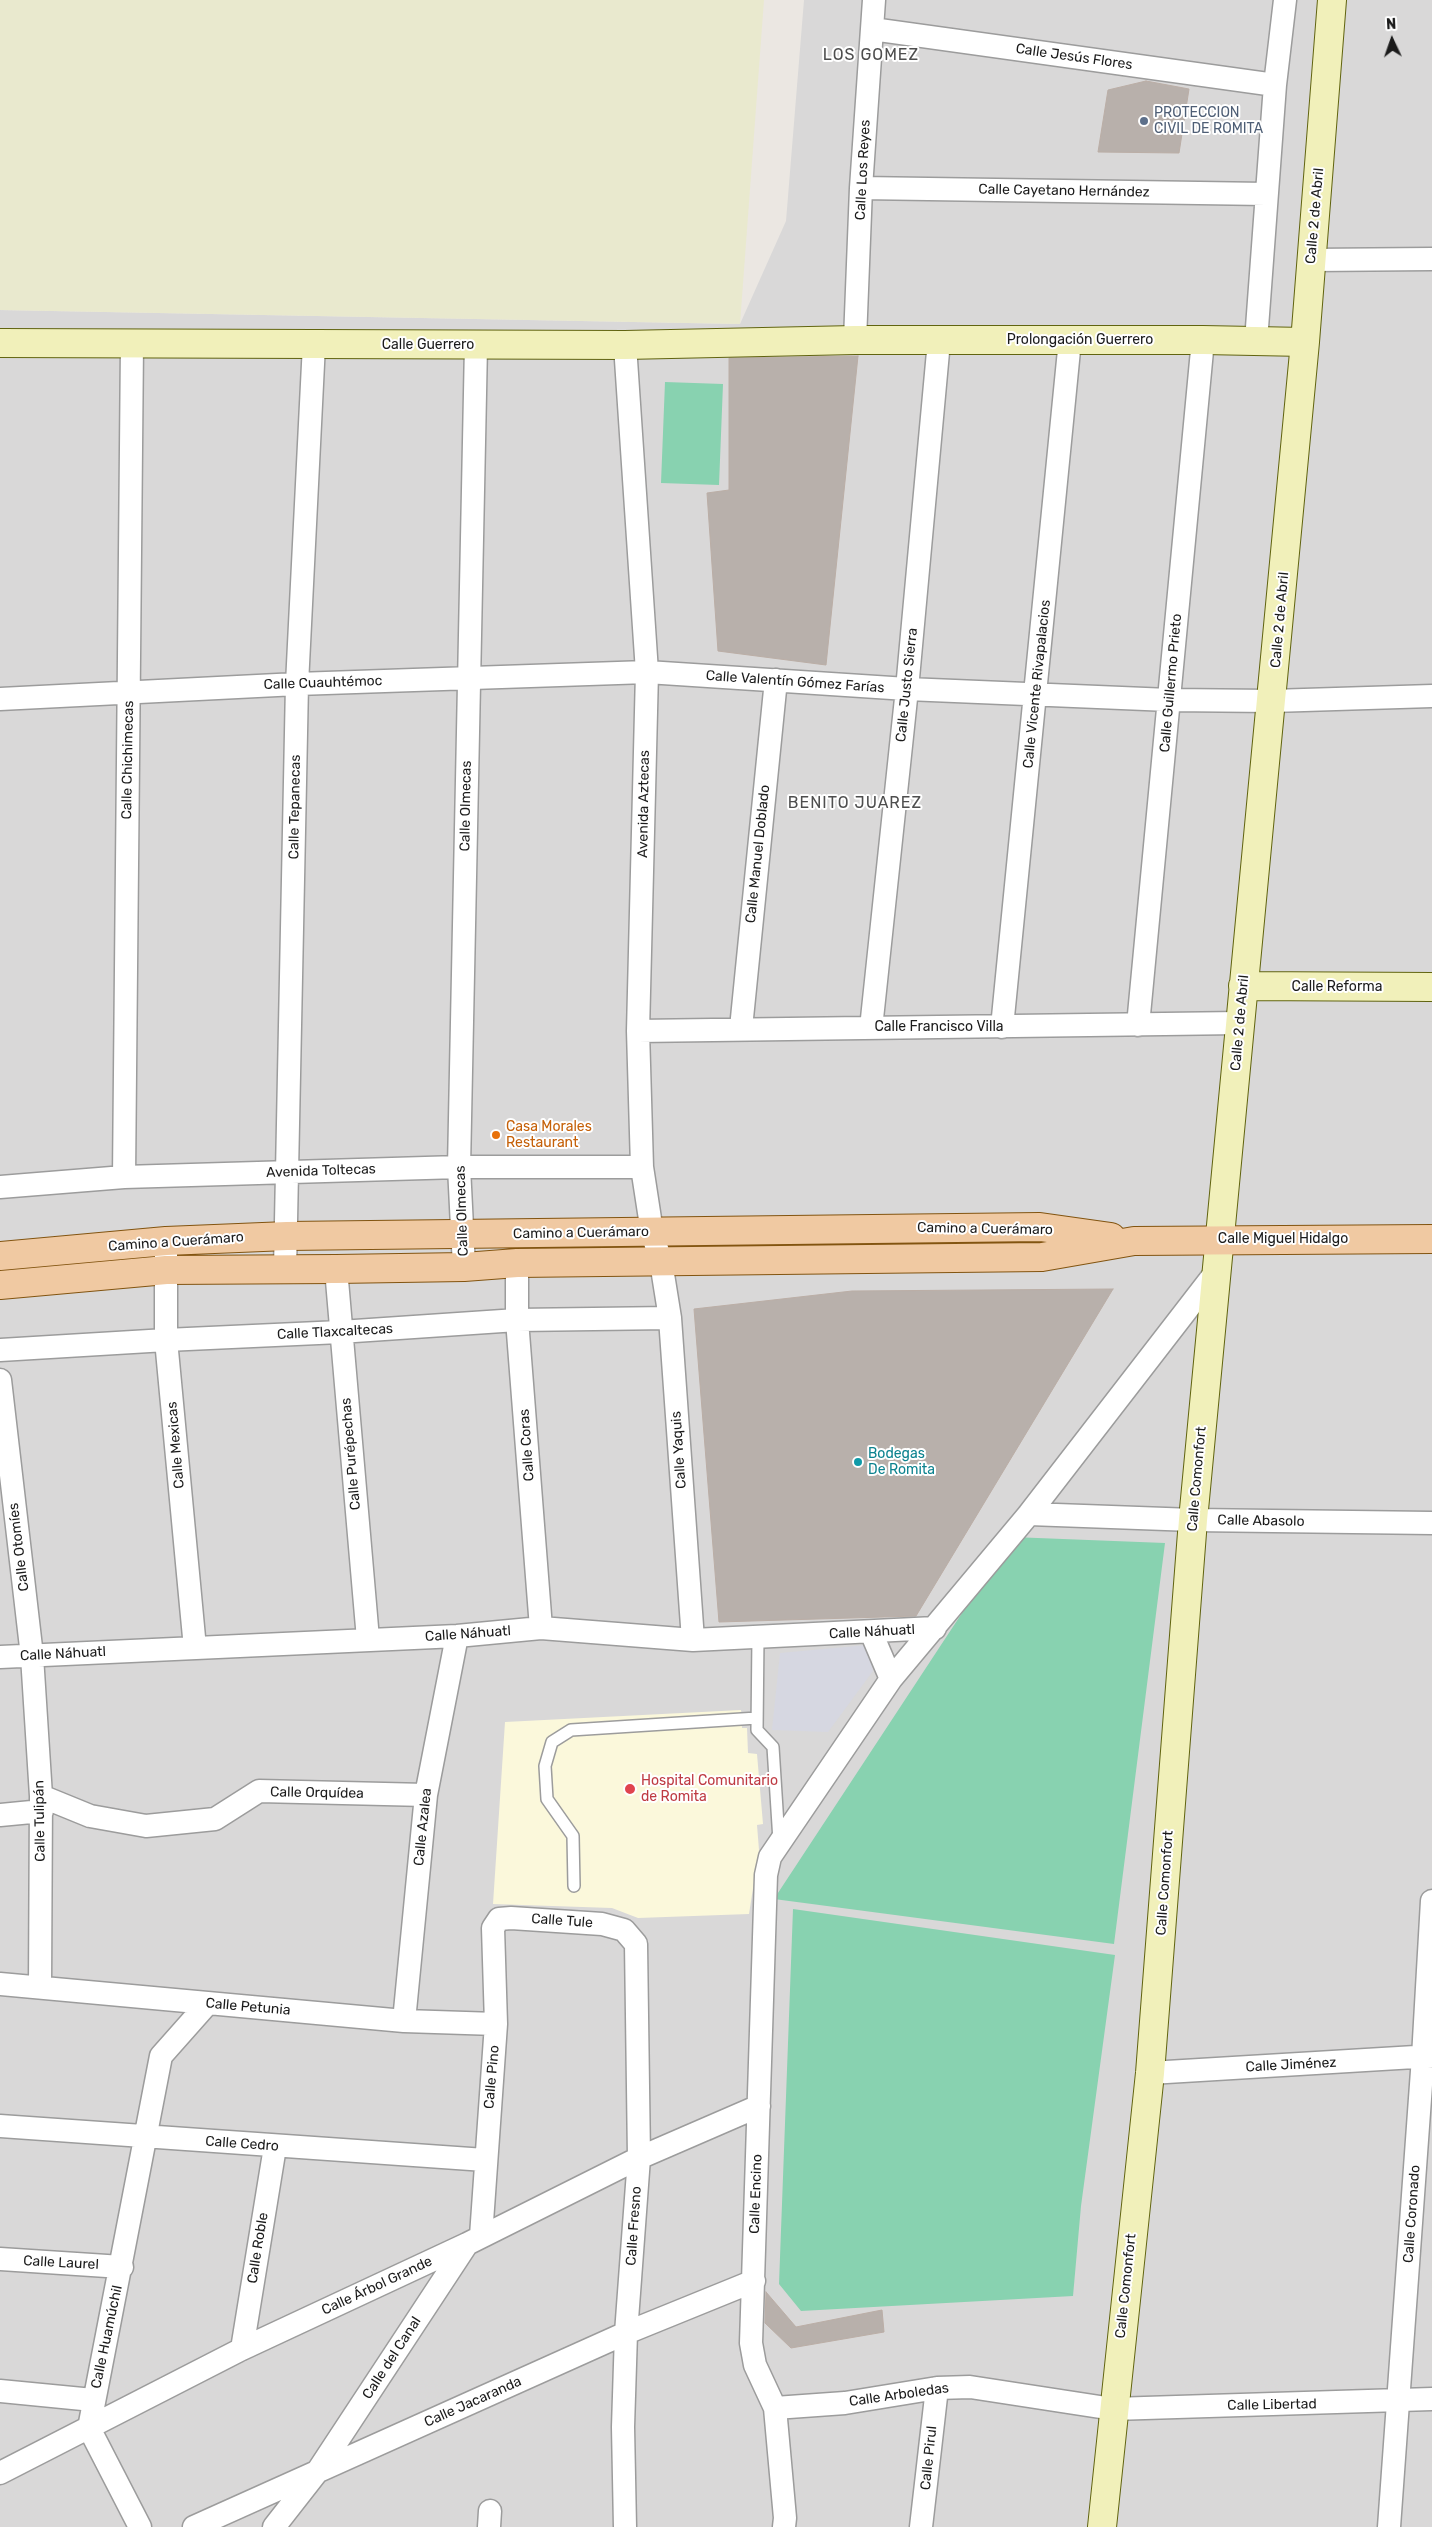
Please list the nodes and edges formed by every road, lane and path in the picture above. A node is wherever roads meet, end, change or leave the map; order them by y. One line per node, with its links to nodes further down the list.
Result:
1 (874, 0): 4 (street, Calle Los Reyes)
2 (1284, 0): 5 (street)
3 (1332, 0): 9 (street, Calle 2 de Abril)
4 (872, 29): 5 (street, Calle Jesús Flores); 6 (street, Calle Los Reyes)
5 (1276, 84): 7 (street)
6 (861, 188): 7 (street, Calle Cayetano Hernández); 10 (street, Calle Los Reyes)
7 (1266, 194): 14 (street)
8 (1432, 259): 9 (street)
9 (1311, 260): 15 (street, Calle 2 de Abril)
10 (855, 340): 13 (street, Prolongación Guerrero); 20 (street, Calle Guerrero)
11 (1070, 340): 12 (street, Prolongación Guerrero); 13 (street, Prolongación Guerrero); 27 (street, Calle Vicente Rivapalacios)
12 (1202, 340): 14 (street, Prolongación Guerrero); 30 (street, Calle Guillermo Prieto)
13 (939, 341): 25 (street, Calle Justo Sierra)
14 (1256, 341): 15 (street, Prolongación Guerrero)
15 (1305, 342): 31 (street, Calle 2 de Abril)
16 (0, 343): 17 (street, Calle Guerrero)
17 (132, 344): 18 (street, Calle Guerrero); 26 (street, Calle Chichimecas)
18 (314, 344): 19 (street, Calle Guerrero); 24 (street, Calle Tepanecas)
19 (476, 345): 20 (street, Calle Guerrero); 22 (street, Calle Olmecas)
20 (625, 345): 21 (street, Avenida Aztecas)
21 (647, 672): 22 (street, Calle Cuauhtémoc); 23 (street, Calle Valentín Gómez Farías); 39 (street, Avenida Aztecas)
22 (469, 677): 24 (street, Calle Cuauhtémoc); 40 (street, Calle Olmecas)
23 (776, 680): 25 (street, Calle Valentín Gómez Farías); 37 (street, Calle Manuel Doblado)
24 (297, 684): 26 (street, Calle Cuauhtémoc); 42 (street, Calle Tepanecas)
25 (907, 689): 27 (street, Calle Valentín Gómez Farías); 38 (street, Calle Justo Sierra)
26 (129, 693): 29 (street, Calle Cuauhtémoc); 43 (street, Calle Chichimecas)
27 (1036, 694): 30 (street, Calle Valentín Gómez Farías); 36 (street, Calle Vicente Rivapalacios)
28 (1432, 696): 31 (street, Calle Valentín Gómez Farías)
29 (0, 698)
30 (1170, 700): 31 (street, Calle Valentín Gómez Farías); 35 (street, Calle Guillermo Prieto)
31 (1272, 701): 32 (street, Calle 2 de Abril)
32 (1243, 986): 33 (street, Calle Reforma); 34 (street, Calle 2 de Abril)
33 (1432, 987)
34 (1239, 1023): 35 (street, Calle Francisco Villa); 48 (street, Calle 2 de Abril)
35 (1138, 1025): 36 (street, Calle Francisco Villa)
36 (1002, 1027): 38 (street, Calle Francisco Villa)
37 (741, 1028): 38 (street, Calle Francisco Villa); 39 (street, Calle Francisco Villa)
38 (871, 1028)
39 (638, 1031): 41 (street, Avenida Aztecas)
40 (459, 1167): 41 (street, Avenida Toltecas); 42 (street, Avenida Toltecas); 46 (street, Calle Olmecas)
41 (642, 1167): 45 (street, Avenida Aztecas)
42 (288, 1172): 43 (street, Avenida Toltecas); 47 (street, Calle Tepanecas)
43 (124, 1177): 44 (street, Avenida Toltecas)
44 (0, 1187)
45 (652, 1232): 46 (main road, Camino a Cuerámaro); 51 (main road, Camino a Cuerámaro); 53 (street, Avenida Aztecas)
46 (463, 1234): 47 (main road, Camino a Cuerámaro); 55 (street, Calle Olmecas)
47 (287, 1236): 50 (main road, Camino a Cuerámaro); 58 (street, Calle Tepanecas)
48 (1219, 1239): 49 (main road, Calle Miguel Hidalgo); 51 (main road, Calle Miguel Hidalgo); 59 (street, Calle Comonfort)
49 (1432, 1239)
50 (166, 1241): 52 (main road, Camino a Cuerámaro); 57 (street, Calle Mexicas)
51 (1134, 1241): 53 (main road, Camino a Cuerámaro)
52 (0, 1256)
53 (661, 1262): 54 (main road, Camino a Cuerámaro); 61 (street, Calle Yaquis)
54 (517, 1263): 55 (main road, Camino a Cuerámaro); 62 (street, Calle Coras)
55 (464, 1267): 56 (main road, Camino a Cuerámaro)
56 (336, 1269): 58 (main road, Camino a Cuerámaro); 63 (street, Calle Purépechas)
57 (166, 1270): 58 (main road, Camino a Cuerámaro); 60 (main road, Camino a Cuerámaro); 64 (street, Calle Mexicas)
58 (284, 1270)
59 (1216, 1272): 67 (street); 68 (street, Calle Comonfort)
60 (0, 1285)
61 (670, 1318): 62 (street, Calle Tlaxcaltecas); 76 (street, Calle Yaquis)
62 (517, 1320): 63 (street, Calle Tlaxcaltecas); 70 (street, Calle Coras)
63 (340, 1332): 64 (street, Calle Tlaxcaltecas); 75 (street, Calle Purépechas)
64 (166, 1340): 65 (street, Calle Tlaxcaltecas); 77 (street, Calle Mexicas)
65 (0, 1350)
66 (0, 1380): 78 (street, Calle Otomíes)
67 (1029, 1514): 68 (street, Calle Abasolo); 71 (street)
68 (1193, 1520): 69 (street, Calle Abasolo); 96 (street, Calle Comonfort)
69 (1432, 1523)
70 (541, 1628): 73 (street, Calle Náhuatl); 76 (street, Calle Náhuatl)
71 (935, 1628): 72 (street, Calle Náhuatl); 80 (street)
72 (872, 1632): 74 (street, Calle Náhuatl); 80 (street)
73 (457, 1636): 75 (street, Calle Náhuatl); 82 (street, Calle Azalea)
74 (758, 1637): 76 (street, Calle Náhuatl); 81 (lane, Calle Encino)
75 (368, 1639): 77 (street, Calle Náhuatl)
76 (693, 1640)
77 (195, 1648): 78 (street, Calle Náhuatl)
78 (32, 1656): 79 (street, Calle Náhuatl); 83 (street, Calle Tulipán)
79 (0, 1657)
80 (891, 1679): 85 (street)
81 (757, 1718): 85 (lane, Calle Encino); 86 (lane)
82 (426, 1795): 83 (street, Calle Orquídea); 93 (street, Calle Azalea)
83 (41, 1804): 84 (street, Calle Orquídea); 91 (street, Calle Tulipán)
84 (0, 1816)
85 (774, 1850): 97 (street, Calle Encino)
86 (574, 1886)
87 (1432, 1901): 95 (street, Calle Coronado)
88 (499, 1919): 89 (street, Calle Tule); 94 (street, Calle Pino)
89 (624, 1930): 101 (street, Calle Fresno)
90 (0, 1984): 91 (street, Calle Petunia)
91 (40, 1987): 92 (street, Calle Petunia)
92 (208, 2003): 93 (street, Calle Petunia); 99 (street, Calle Huamúchil)
93 (404, 2021): 94 (street, Calle Petunia)
94 (496, 2024): 102 (street, Calle Pino)
95 (1428, 2056): 96 (street, Calle Jiménez); 113 (street, Calle Coronado)
96 (1150, 2073): 115 (street, Calle Comonfort)
97 (759, 2106): 101 (street, Calle Árbol Grande); 106 (street, Calle Encino)
98 (0, 2126): 99 (street, Calle Cedro)
99 (144, 2137): 100 (street, Calle Cedro); 105 (street, Calle Huamúchil)
100 (275, 2147): 102 (street, Calle Cedro); 108 (street, Calle Roble)
101 (639, 2158): 103 (street, Calle Árbol Grande); 107 (street, Calle Fresno)
102 (485, 2160): 103 (street, Calle Pino)
103 (474, 2240): 108 (street, Calle Árbol Grande); 117 (street, Calle del Canal)
104 (0, 2259): 105 (street, Calle Laurel)
105 (122, 2267): 112 (street, Calle Huamúchil)
106 (754, 2281): 107 (street, Calle Jacaranda); 114 (street, Calle Encino)
107 (626, 2333): 117 (street, Calle Jacaranda); 122 (street, Calle Fresno)
108 (242, 2349): 116 (street, Calle Árbol Grande)
109 (937, 2388): 114 (street, Calle Arboledas); 115 (street, Calle Arboledas); 124 (street, Calle Pirul)
110 (0, 2392): 112 (street)
111 (1432, 2399): 113 (street, Calle Libertad)
112 (93, 2400): 116 (street, Calle Huamúchil)
113 (1398, 2401): 115 (street, Calle Libertad); 126 (street, Calle Coronado)
114 (775, 2408): 123 (street, Calle Encino)
115 (1113, 2409): 125 (street, Calle Comonfort)
116 (90, 2428): 118 (street, Calle Árbol Grande); 119 (street)
117 (317, 2472): 120 (street, Calle Jacaranda); 121 (street, Calle del Canal)
118 (0, 2473)
119 (140, 2527)
120 (194, 2527)
121 (274, 2527)
122 (625, 2527)
123 (784, 2527)
124 (921, 2527)
125 (1102, 2527)
126 (1390, 2527)

